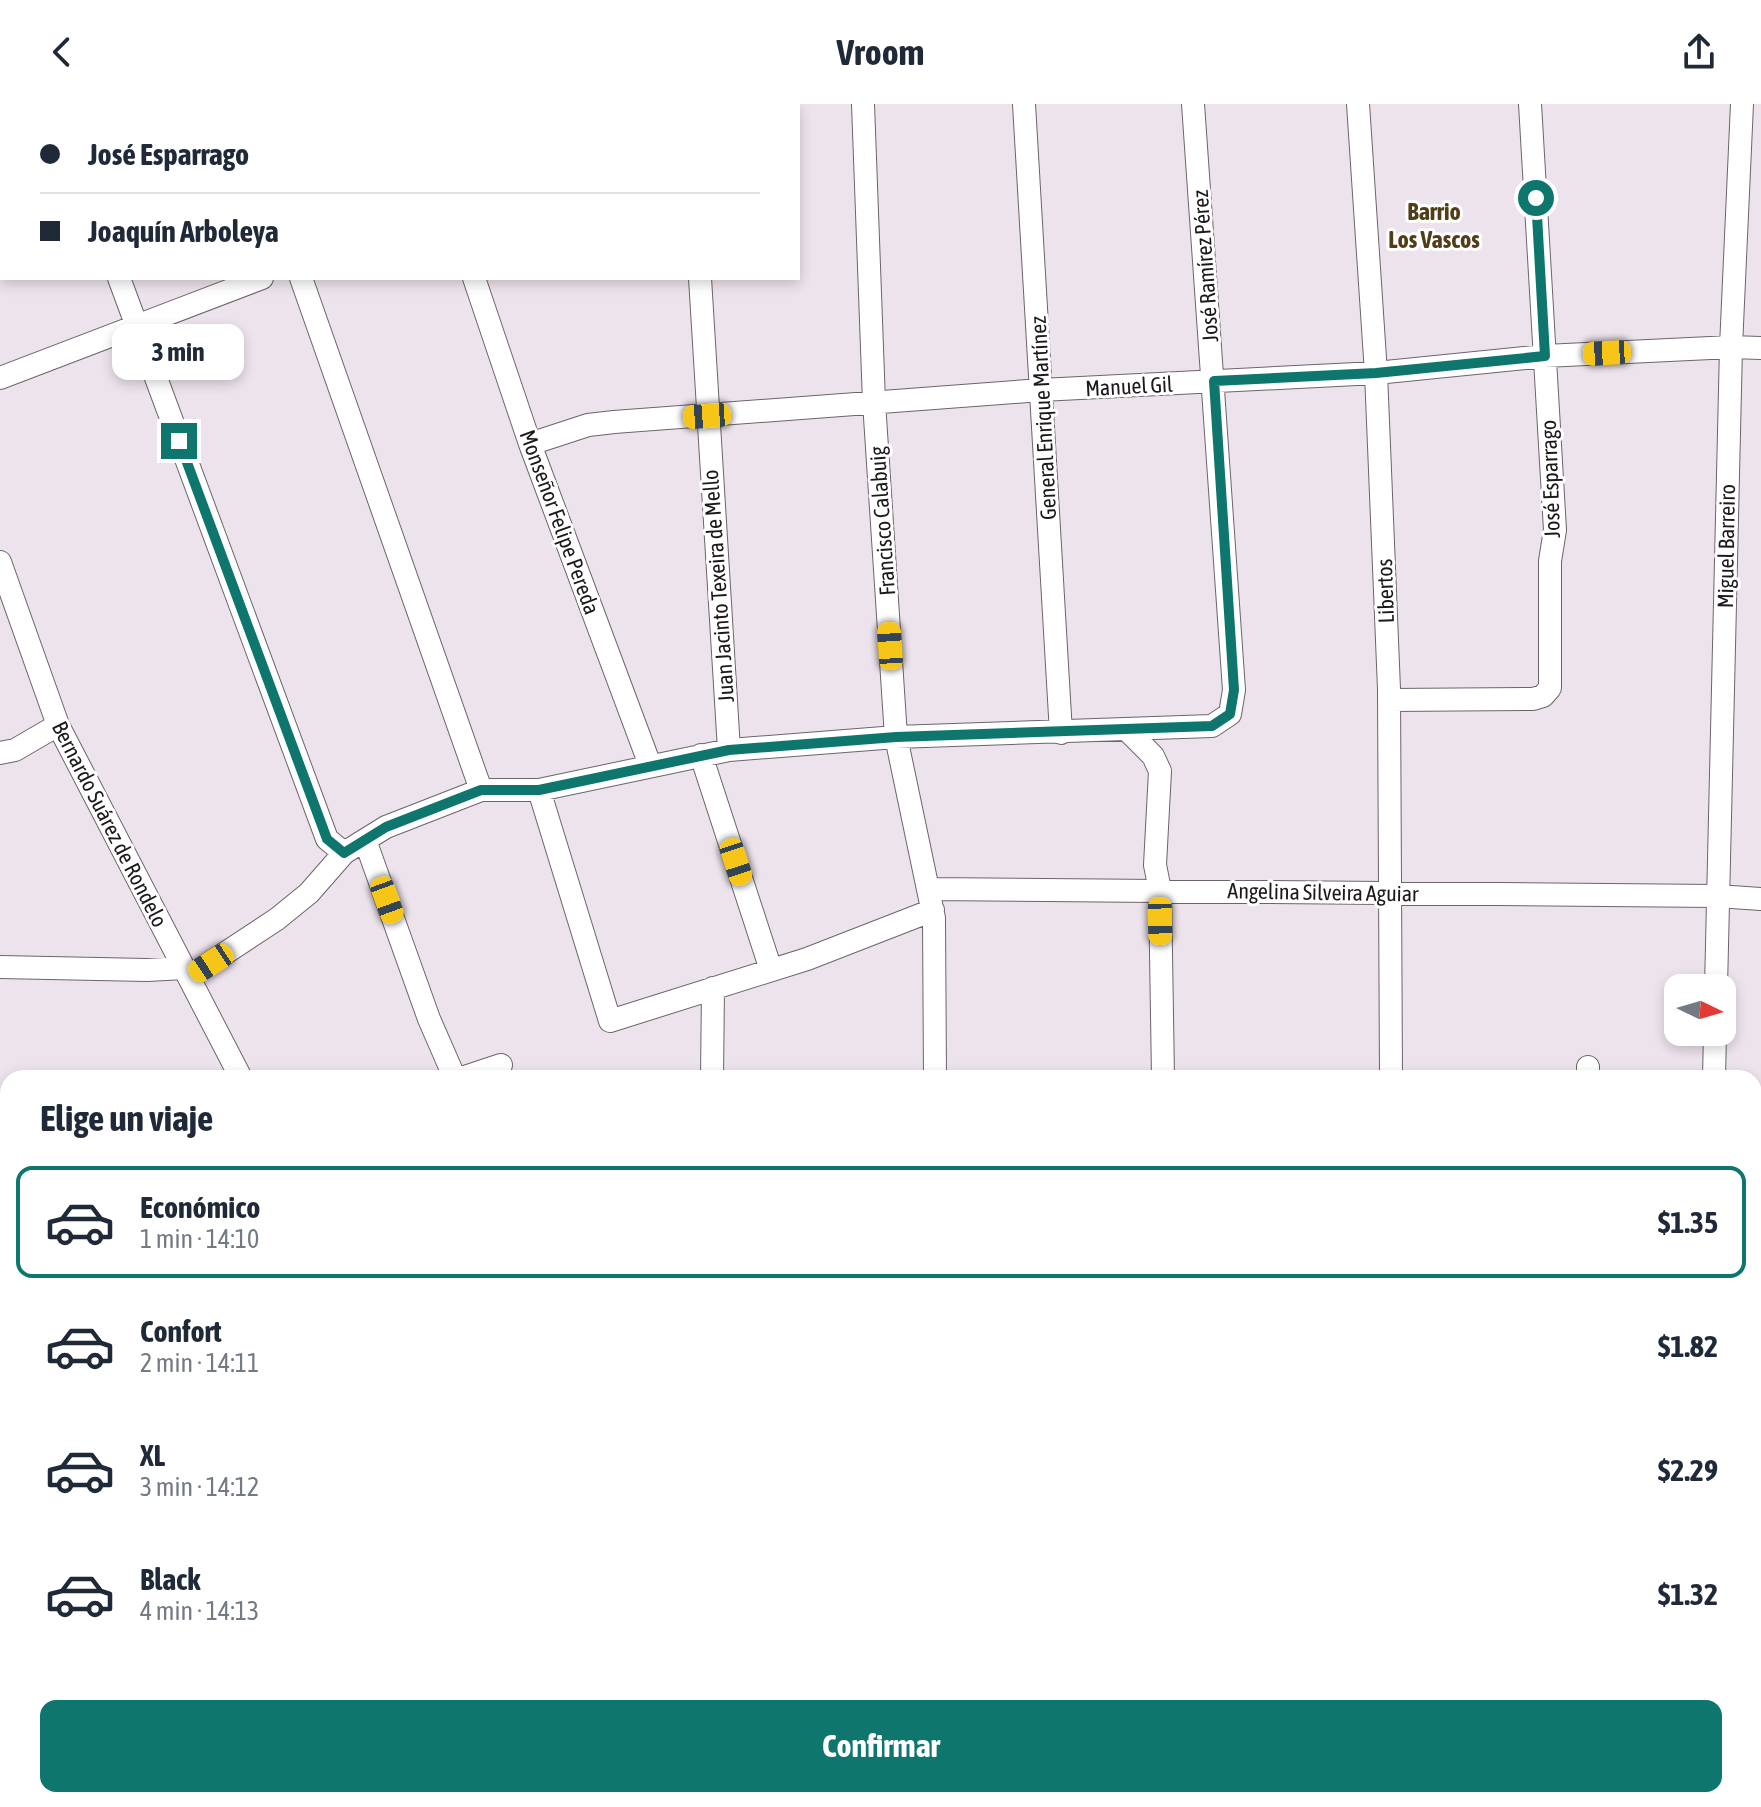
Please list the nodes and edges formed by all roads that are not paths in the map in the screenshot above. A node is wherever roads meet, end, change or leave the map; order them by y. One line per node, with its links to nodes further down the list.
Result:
1 (863, 104): 20 (street, Francisco Calabuig)
2 (1024, 104): 19 (street, General Enrique Martínez)
3 (1193, 104): 18 (street, José Ramírez Pérez)
4 (1358, 104): 16 (street, Libertos)
5 (1530, 104): 15 (street, José Esparrago)
6 (1742, 104): 13 (street, Miguel Barreiro)
7 (120, 280): 12 (street)
8 (257, 280): 12 (street)
9 (302, 280): 33 (street)
10 (475, 280): 22 (street, Monseñor Felipe Pereda)
11 (700, 280): 21 (street, Juan Jacinto Texeira de Mello)
12 (137, 328): 17 (street); 36 (street)
13 (1731, 347): 14 (street, Manuel Gil); 15 (street, Manuel Gil); 39 (street, Miguel Barreiro)
14 (1761, 348)
15 (1545, 356): 16 (street, Manuel Gil); 24 (street, José Esparrago)
16 (1376, 373): 18 (street, Manuel Gil); 24 (street, Libertos)
17 (0, 378)
18 (1214, 381): 19 (street, Manuel Gil); 26 (street, José Ramírez Pérez)
19 (1041, 390): 20 (street, Manuel Gil); 27 (street, General Enrique Martínez)
20 (874, 402): 21 (street, Manuel Gil); 28 (street, Francisco Calabuig)
21 (707, 416): 22 (street, Manuel Gil); 29 (street, Juan Jacinto Texeira de Mello)
22 (530, 444): 32 (street, Monseñor Felipe Pereda)
23 (0, 562): 25 (street, Bernardo Suárez de Rondelo)
24 (1389, 700): 38 (street, Libertos)
25 (58, 725): 30 (street); 44 (street, Bernardo Suárez de Rondelo)
26 (1127, 730): 27 (street); 37 (street)
27 (1061, 733): 28 (street)
28 (896, 737): 29 (street); 41 (street, Francisco Calabuig)
29 (729, 750): 31 (street)
30 (0, 753)
31 (701, 755): 32 (street); 43 (street)
32 (650, 765): 34 (street)
33 (481, 790): 34 (street); 35 (street)
34 (539, 790): 46 (street, Angelina Silveira Aguiar)
35 (365, 840): 36 (street); 50 (street)
36 (344, 853): 44 (street)
37 (1160, 890): 38 (street, Angelina Silveira Aguiar); 41 (street, Angelina Silveira Aguiar); 54 (street)
38 (1388, 892): 39 (street, Angelina Silveira Aguiar); 55 (street, Libertos)
39 (1717, 896): 40 (street, Angelina Silveira Aguiar); 45 (street, Miguel Barreiro)
40 (1761, 899)
41 (931, 900): 43 (street, Angelina Silveira Aguiar); 53 (street, Francisco Calabuig)
42 (0, 967): 44 (street)
43 (771, 970): 46 (street, Angelina Silveira Aguiar)
44 (186, 973): 49 (street, Bernardo Suárez de Rondelo)
45 (1716, 974)
46 (713, 988): 52 (street)
47 (1715, 1046): 56 (street)
48 (501, 1065): 51 (street)
49 (237, 1070)
50 (451, 1070)
51 (486, 1070)
52 (712, 1070)
53 (935, 1070)
54 (1163, 1070)
55 (1391, 1070)
56 (1714, 1070)

